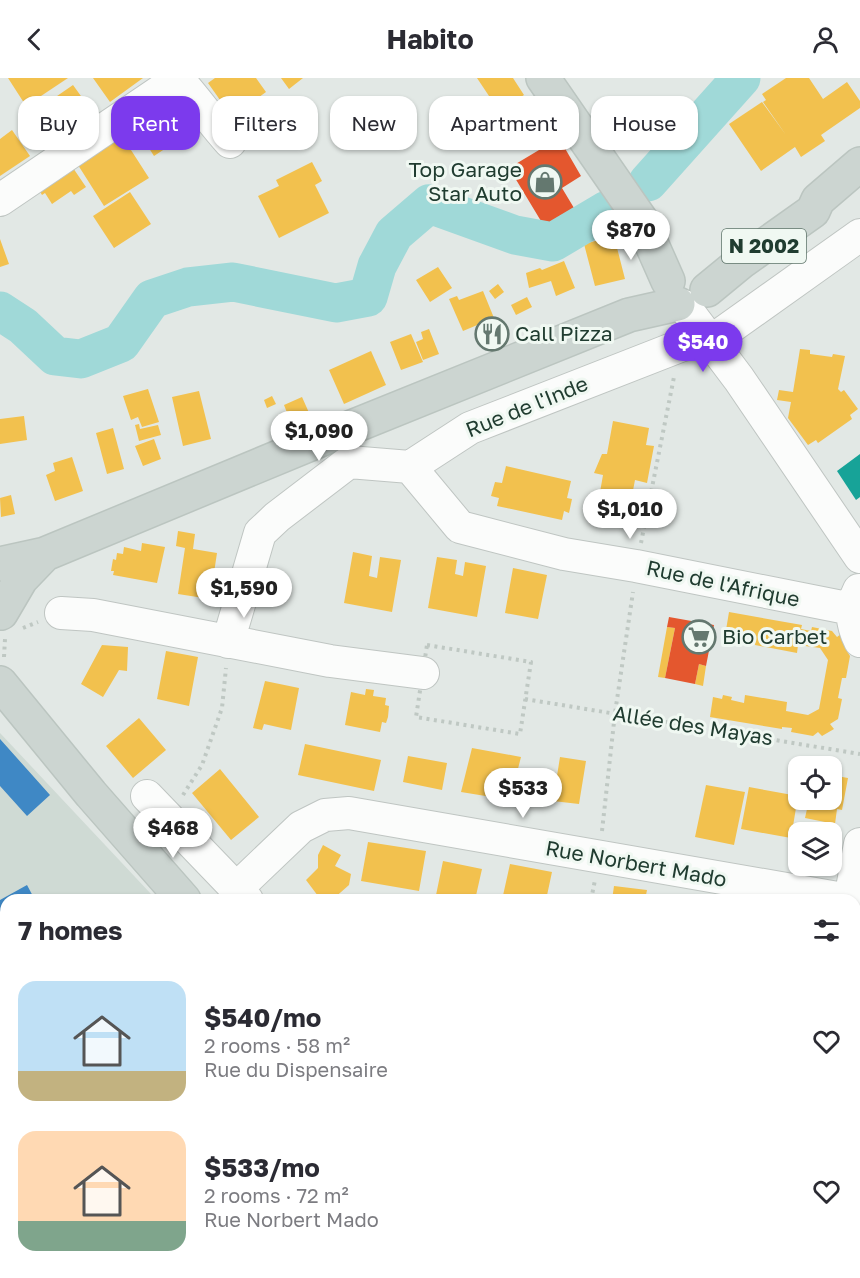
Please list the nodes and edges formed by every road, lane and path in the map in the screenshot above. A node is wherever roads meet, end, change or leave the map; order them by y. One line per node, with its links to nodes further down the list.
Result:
1 (178, 78): 3 (street); 5 (street)
2 (543, 78): 7 (main road)
3 (212, 123)
4 (860, 164): 7 (main road, N 2002)
5 (0, 200)
6 (860, 235): 8 (street, Rue de l'Inde)
7 (686, 288): 8 (street); 9 (main road, N 2002)
8 (703, 339): 10 (street, Rue de l'Inde); 12 (street); 14 (path)
9 (340, 448): 10 (street); 11 (main road, N 2002); 19 (street)
10 (410, 467): 14 (street, Rue de l'Afrique)
11 (45, 554): 13 (main road, N 2002); 17 (main road, N 2002)
12 (860, 557)
13 (0, 564)
14 (636, 566): 15 (street, Rue de l'Afrique); 23 (path)
15 (856, 599): 18 (street)
16 (62, 613): 17 (path); 19 (street)
17 (3, 622)
18 (860, 641)
19 (228, 642): 20 (street); 25 (path)
20 (423, 674): 22 (path); 22 (path)
21 (1, 680): 28 (main road)
22 (525, 699): 23 (path, Allée des Mayas)
23 (615, 713): 24 (path, Allée des Mayas); 27 (path)
24 (860, 754)
25 (157, 807): 29 (street)
26 (860, 844): 32 (street)
27 (599, 857): 29 (street, Rue Norbert Mado); 30 (path); 31 (street, Rue Norbert Mado)
28 (179, 894)
29 (242, 894)
30 (592, 894)
31 (815, 894)
32 (851, 894)

